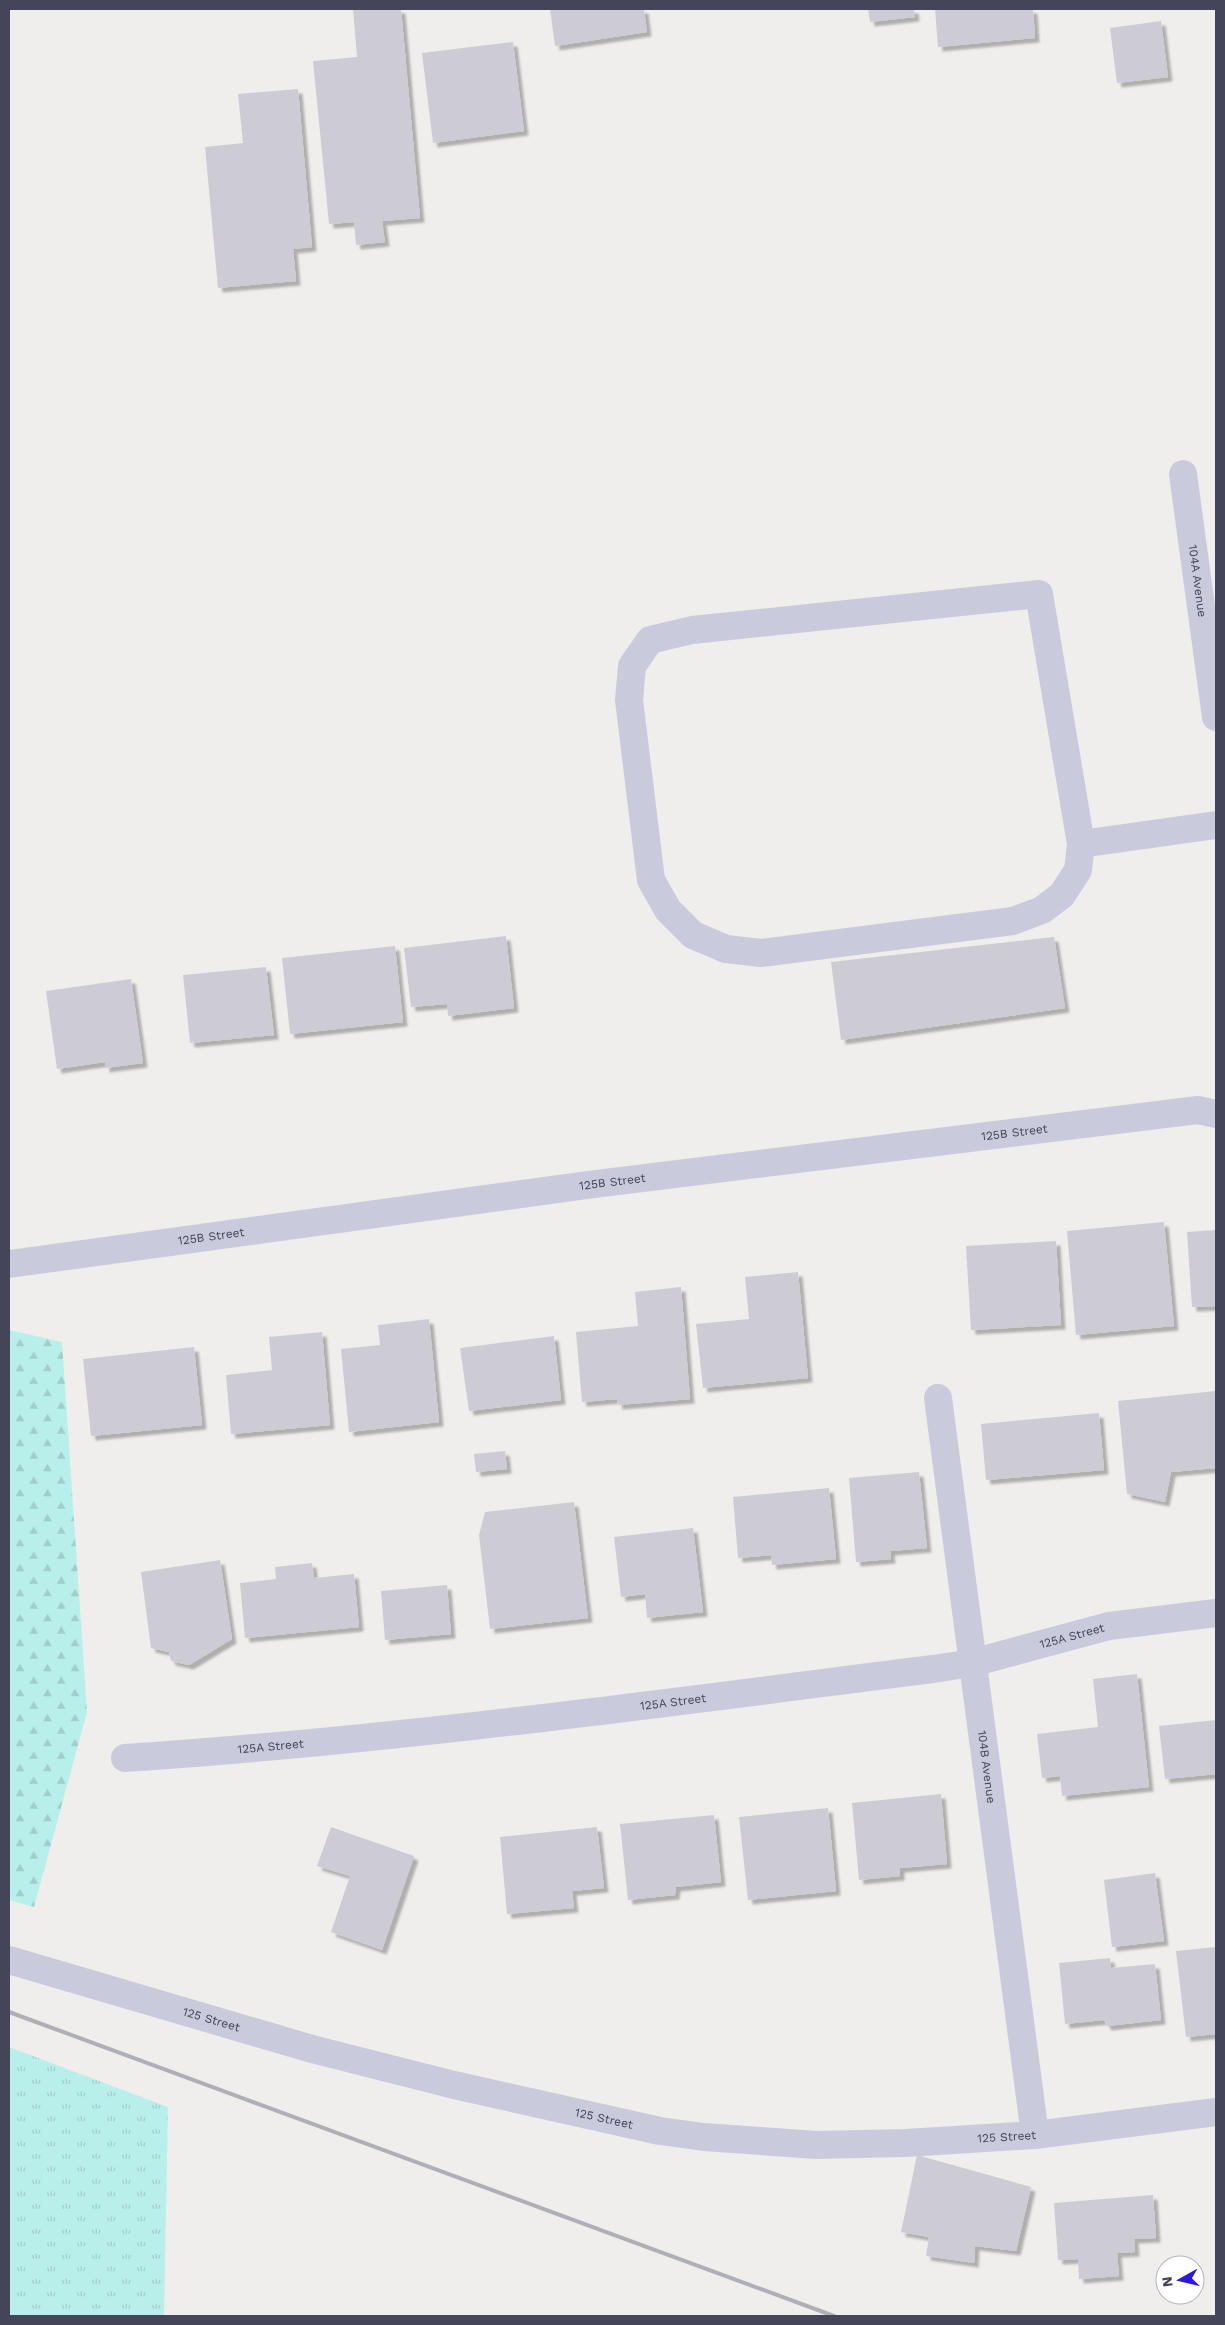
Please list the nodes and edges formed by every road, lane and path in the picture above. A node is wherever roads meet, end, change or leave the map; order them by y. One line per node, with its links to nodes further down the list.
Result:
1 (1183, 474): 2 (street, 104A Avenue)
2 (1216, 717)
3 (1216, 826): 4 (street)
4 (1081, 844): 4 (street)
5 (1216, 1114): 6 (street, 125B Street)
6 (9, 1264)
7 (938, 1398): 9 (street, 104B Avenue)
8 (1216, 1612): 9 (street, 125A Street)
9 (972, 1663): 10 (street, 125A Street); 13 (street, 104B Avenue)
10 (124, 1758)
11 (9, 1960): 13 (street, 125 Street)
12 (1216, 2112): 13 (street, 125 Street)
13 (1035, 2136)

